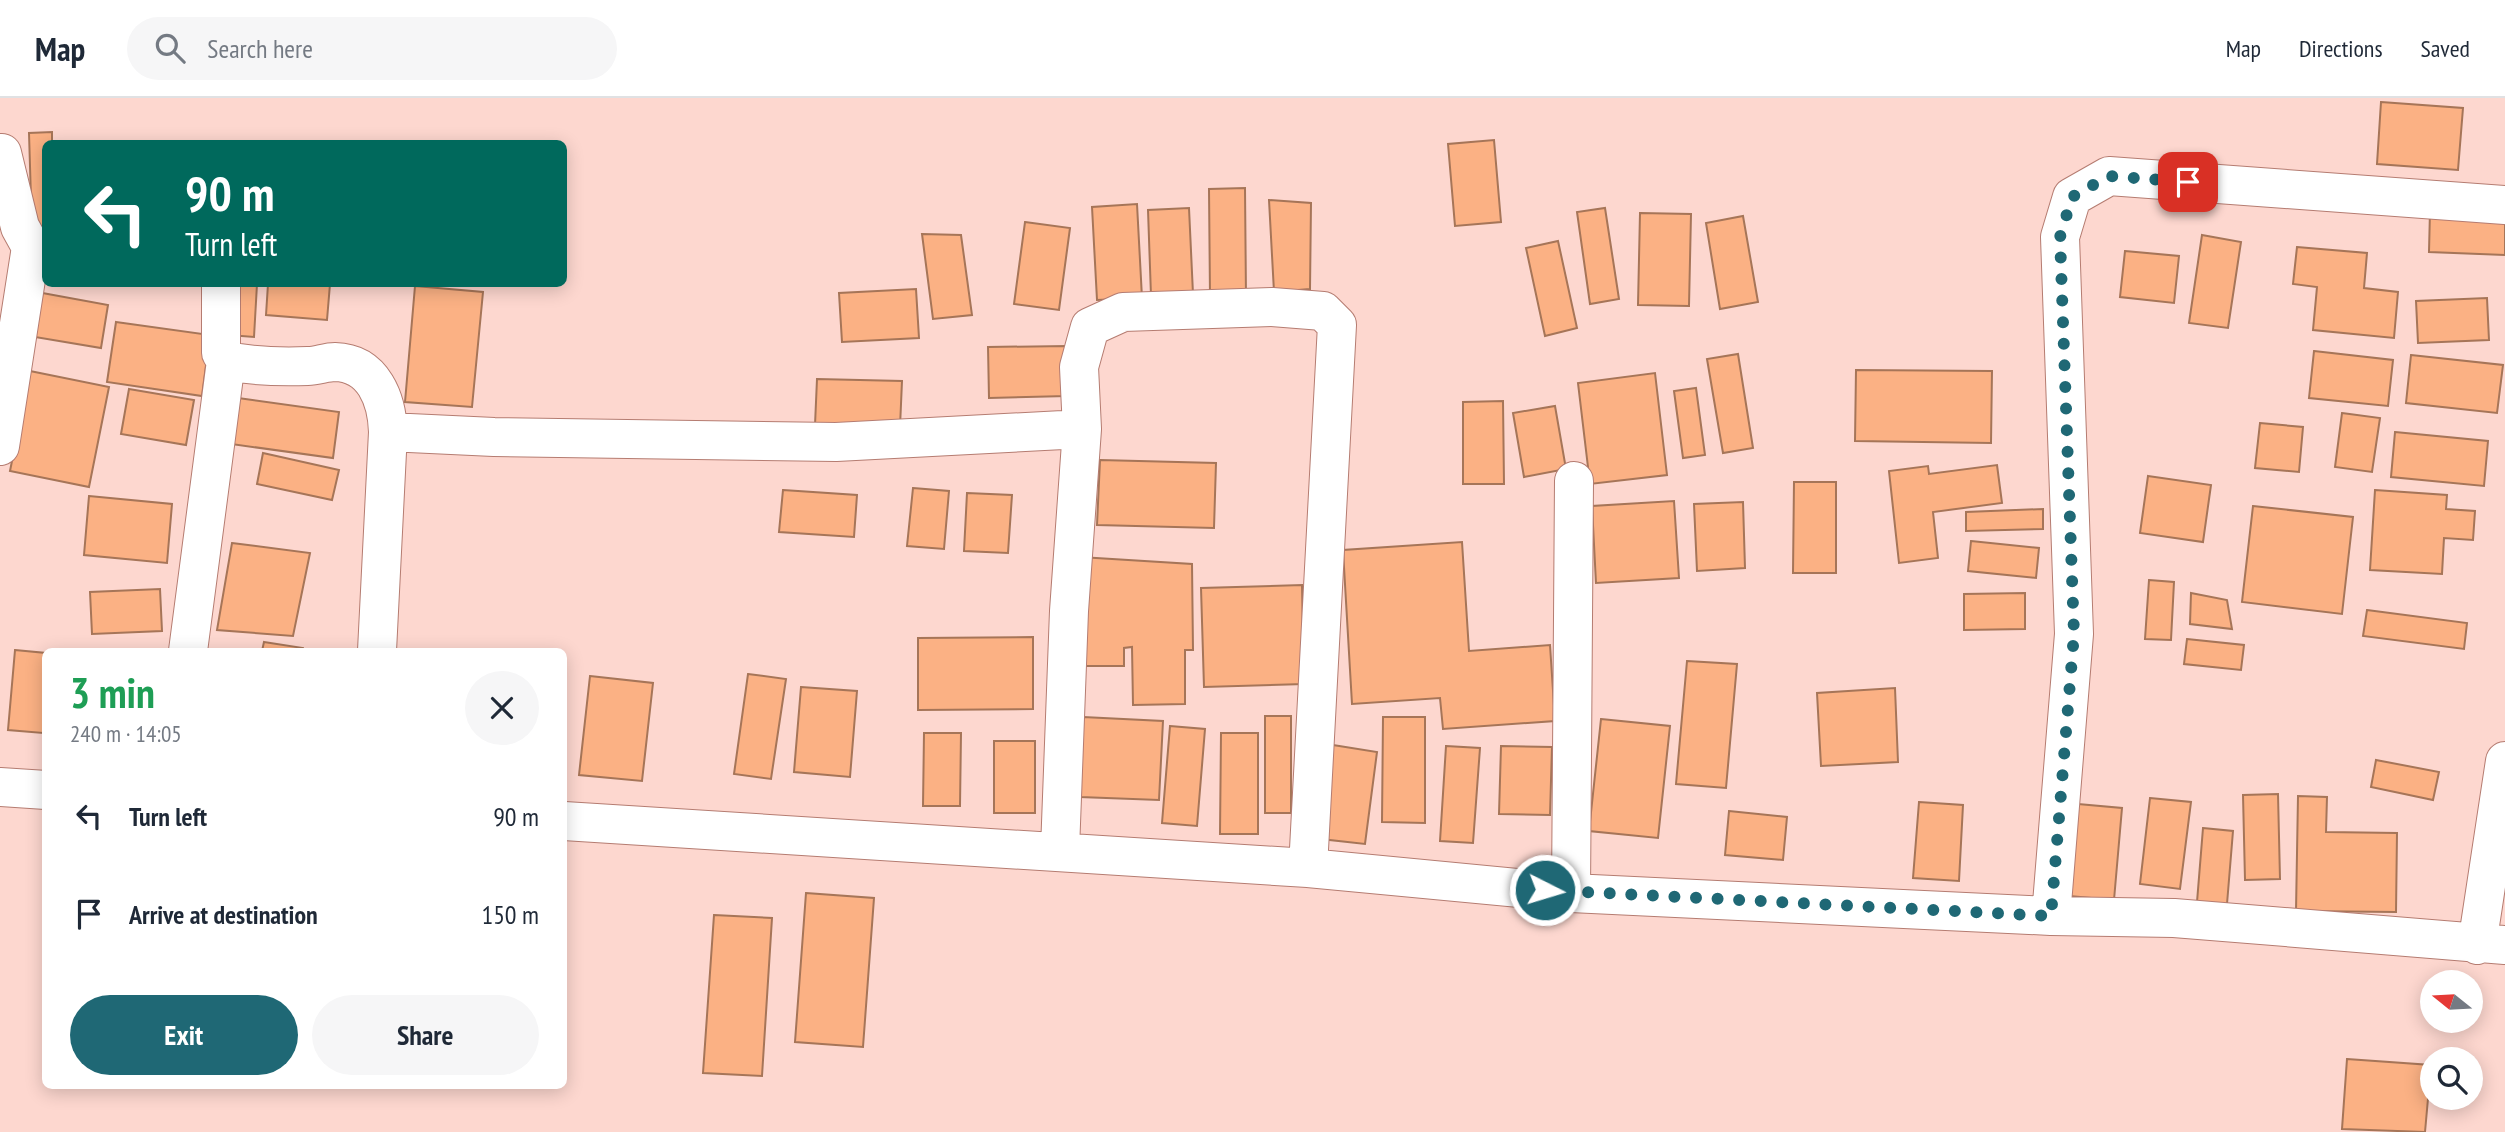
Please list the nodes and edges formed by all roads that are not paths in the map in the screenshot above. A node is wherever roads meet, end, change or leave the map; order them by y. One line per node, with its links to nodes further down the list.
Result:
1 (2, 153): 3 (street)
2 (2505, 205): 19 (street)
3 (38, 248): 8 (street)
4 (221, 287): 5 (street)
5 (226, 361): 7 (street); 10 (street)
6 (1082, 429): 7 (street); 16 (street); 17 (street)
7 (388, 432): 11 (street)
8 (0, 446)
9 (1574, 481): 18 (street)
10 (188, 648)
11 (377, 648)
12 (2505, 761): 20 (street)
13 (0, 787): 14 (street)
14 (42, 790)
15 (567, 821): 16 (street)
16 (1060, 850): 17 (street)
17 (1308, 868): 18 (street)
18 (1571, 892): 19 (street)
19 (2051, 916): 20 (street)
20 (2490, 945)

